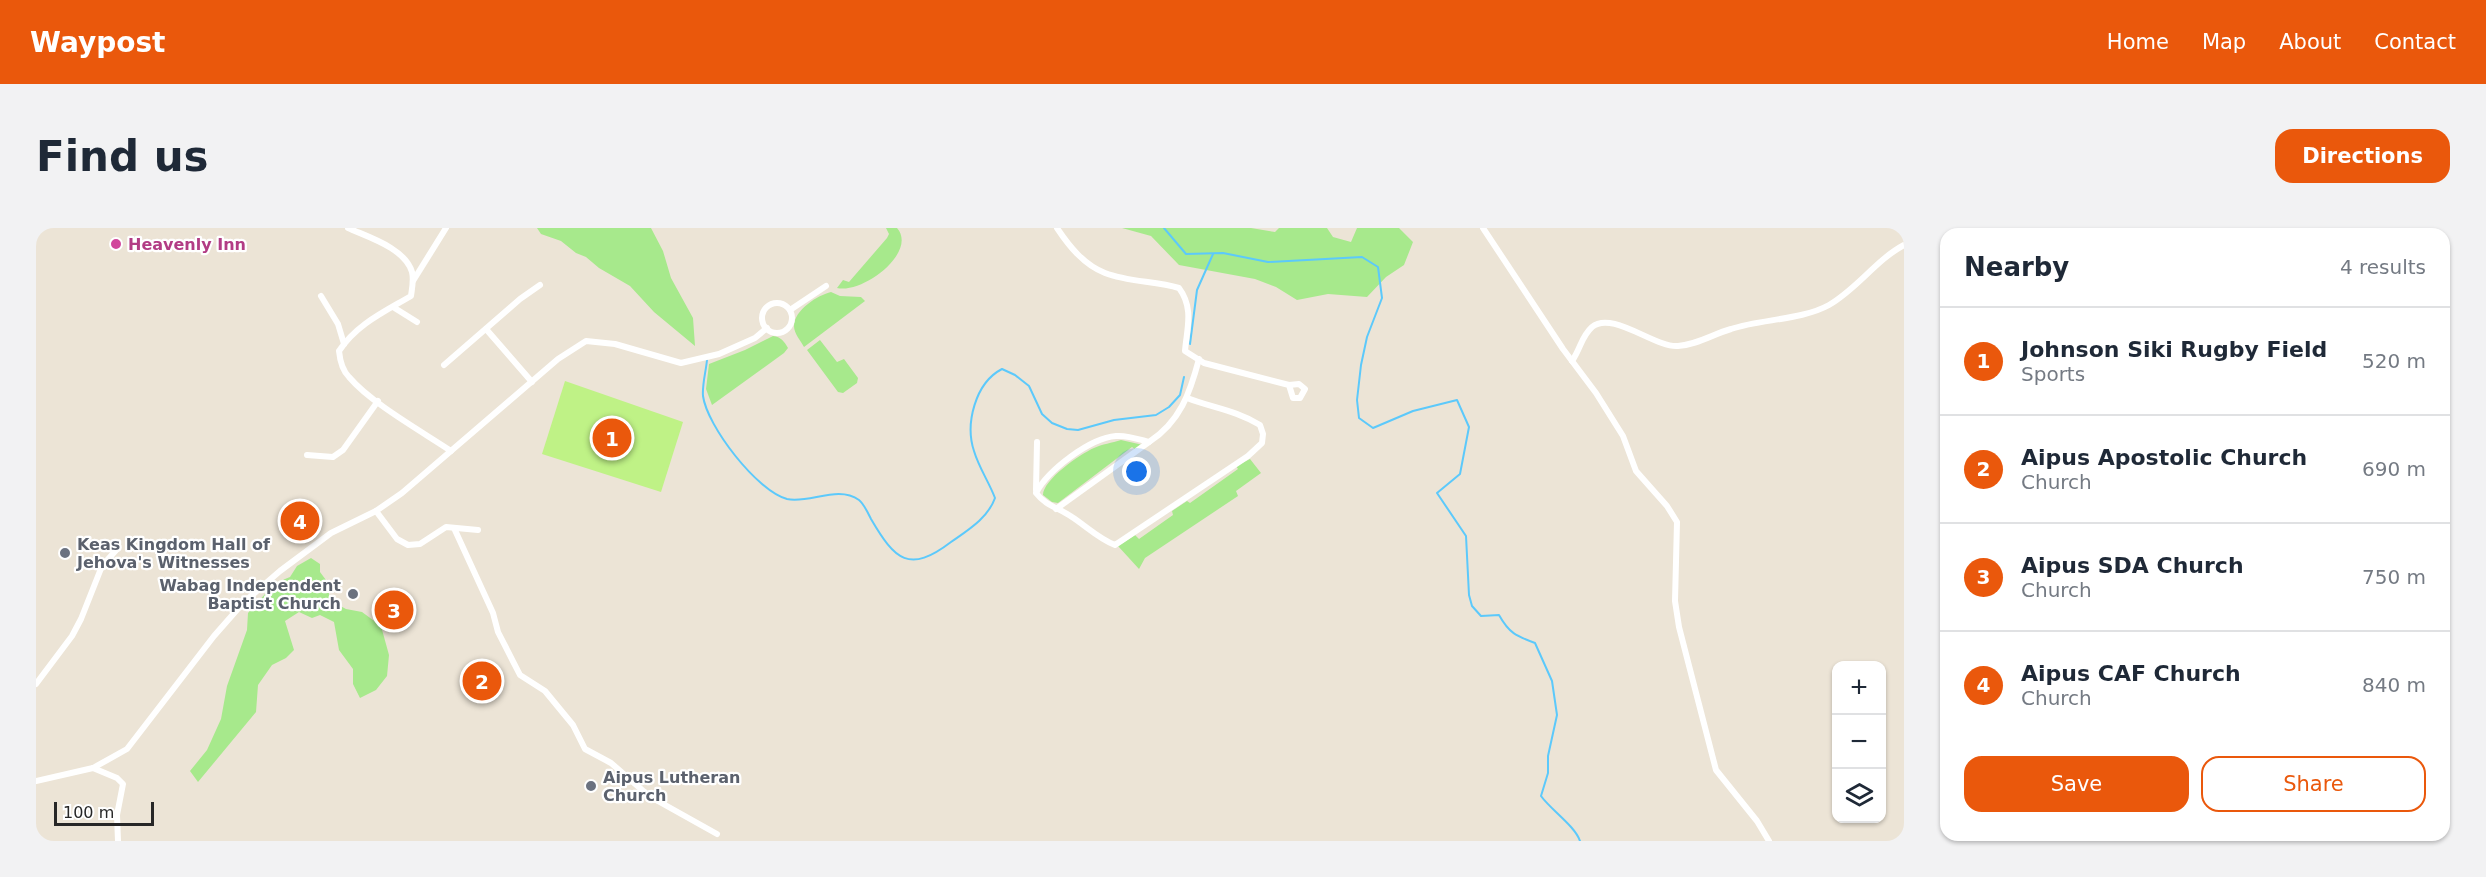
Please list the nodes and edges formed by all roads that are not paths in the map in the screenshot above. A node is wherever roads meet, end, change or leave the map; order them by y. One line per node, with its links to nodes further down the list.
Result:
1 (348, 228): 6 (street)
2 (446, 228): 6 (street)
3 (1057, 228): 16 (street)
4 (1483, 228): 17 (street)
5 (1904, 245): 17 (street)
6 (413, 282): 10 (street)
7 (540, 285): 13 (street)
8 (826, 286): 11 (street)
9 (321, 296): 15 (street)
10 (393, 307): 12 (street); 15 (street)
11 (790, 310): 14 (street); 14 (street)
12 (417, 322)
13 (486, 328): 18 (street); 19 (street)
14 (766, 328): 19 (street)
15 (344, 344): 22 (street)
16 (1199, 359): 20 (street); 21 (street)
17 (1572, 361): 38 (street)
18 (444, 365)
19 (532, 382): 25 (street)
20 (1289, 385)
21 (1187, 399): 24 (street); 28 (street)
22 (378, 401): 25 (street); 26 (street)
23 (1037, 442): 27 (street)
24 (1149, 442): 27 (street); 28 (street)
25 (450, 451): 29 (street)
26 (307, 454)
27 (1036, 494): 28 (street)
28 (1056, 509)
29 (376, 511): 30 (street); 34 (street)
30 (454, 528): 31 (street); 36 (street)
31 (478, 530)
32 (117, 548): 33 (street)
33 (36, 684)
34 (93, 768): 35 (street); 37 (street)
35 (36, 781)
36 (717, 834)
37 (118, 841)
38 (1769, 841)

